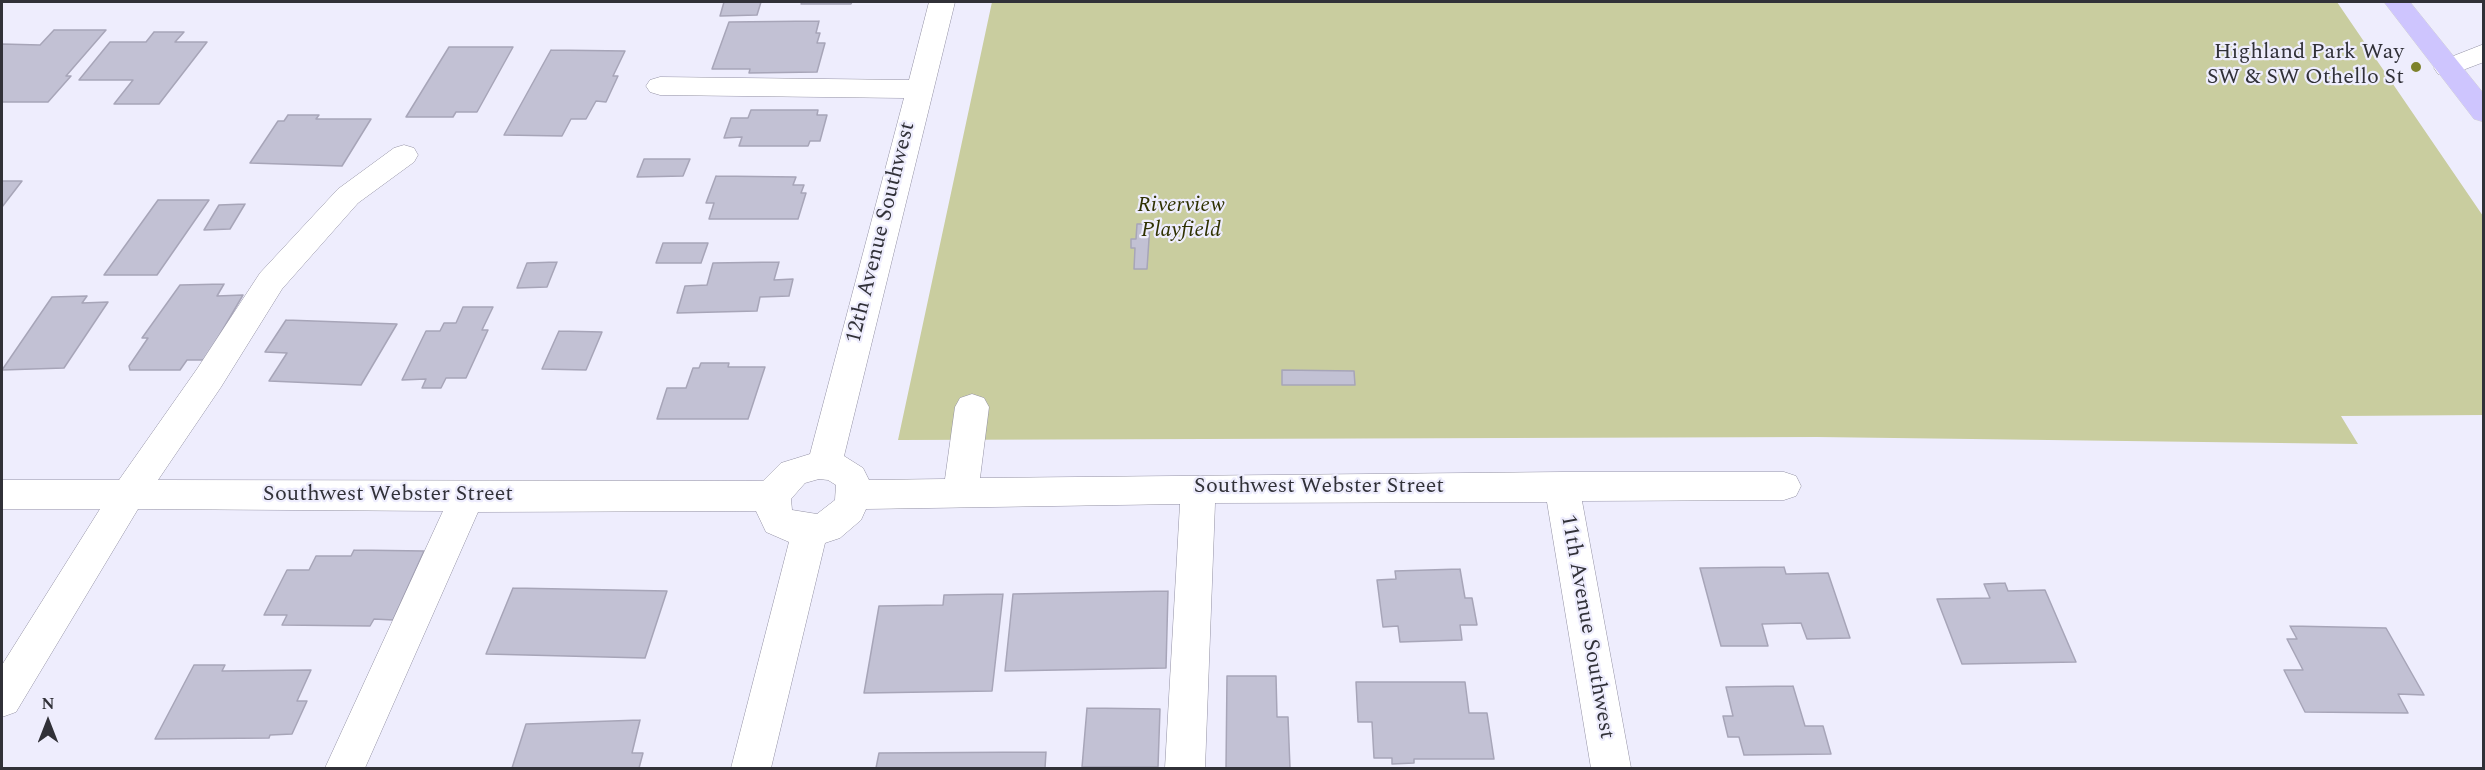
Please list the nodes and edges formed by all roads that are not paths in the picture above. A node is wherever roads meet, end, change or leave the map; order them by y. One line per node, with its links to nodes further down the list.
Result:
1 (942, 2): 6 (street, 12th Avenue Southwest)
2 (2397, 2): 4 (main road)
3 (2484, 52): 4 (street)
4 (2447, 68): 7 (main road)
5 (660, 86): 6 (street)
6 (918, 89): 10 (street, 12th Avenue Southwest)
7 (2484, 113)
8 (404, 155): 16 (street)
9 (972, 407): 14 (street)
10 (824, 465): 17 (street); 18 (street)
11 (1562, 486): 12 (street, Southwest Webster Street); 13 (street, Southwest Webster Street); 25 (street, 11th Avenue Southwest)
12 (1784, 486)
13 (1198, 489): 14 (street, Southwest Webster Street); 24 (street)
14 (961, 493): 17 (street, Southwest Webster Street)
15 (2, 494): 16 (street, Southwest Webster Street)
16 (129, 494): 19 (street, Southwest Webster Street); 21 (street)
17 (854, 495): 20 (street)
18 (774, 496): 19 (street, Southwest Webster Street); 20 (street)
19 (467, 497): 22 (street)
20 (810, 530): 23 (street)
21 (2, 699)
22 (345, 768)
23 (751, 768)
24 (1185, 768)
25 (1611, 768)

